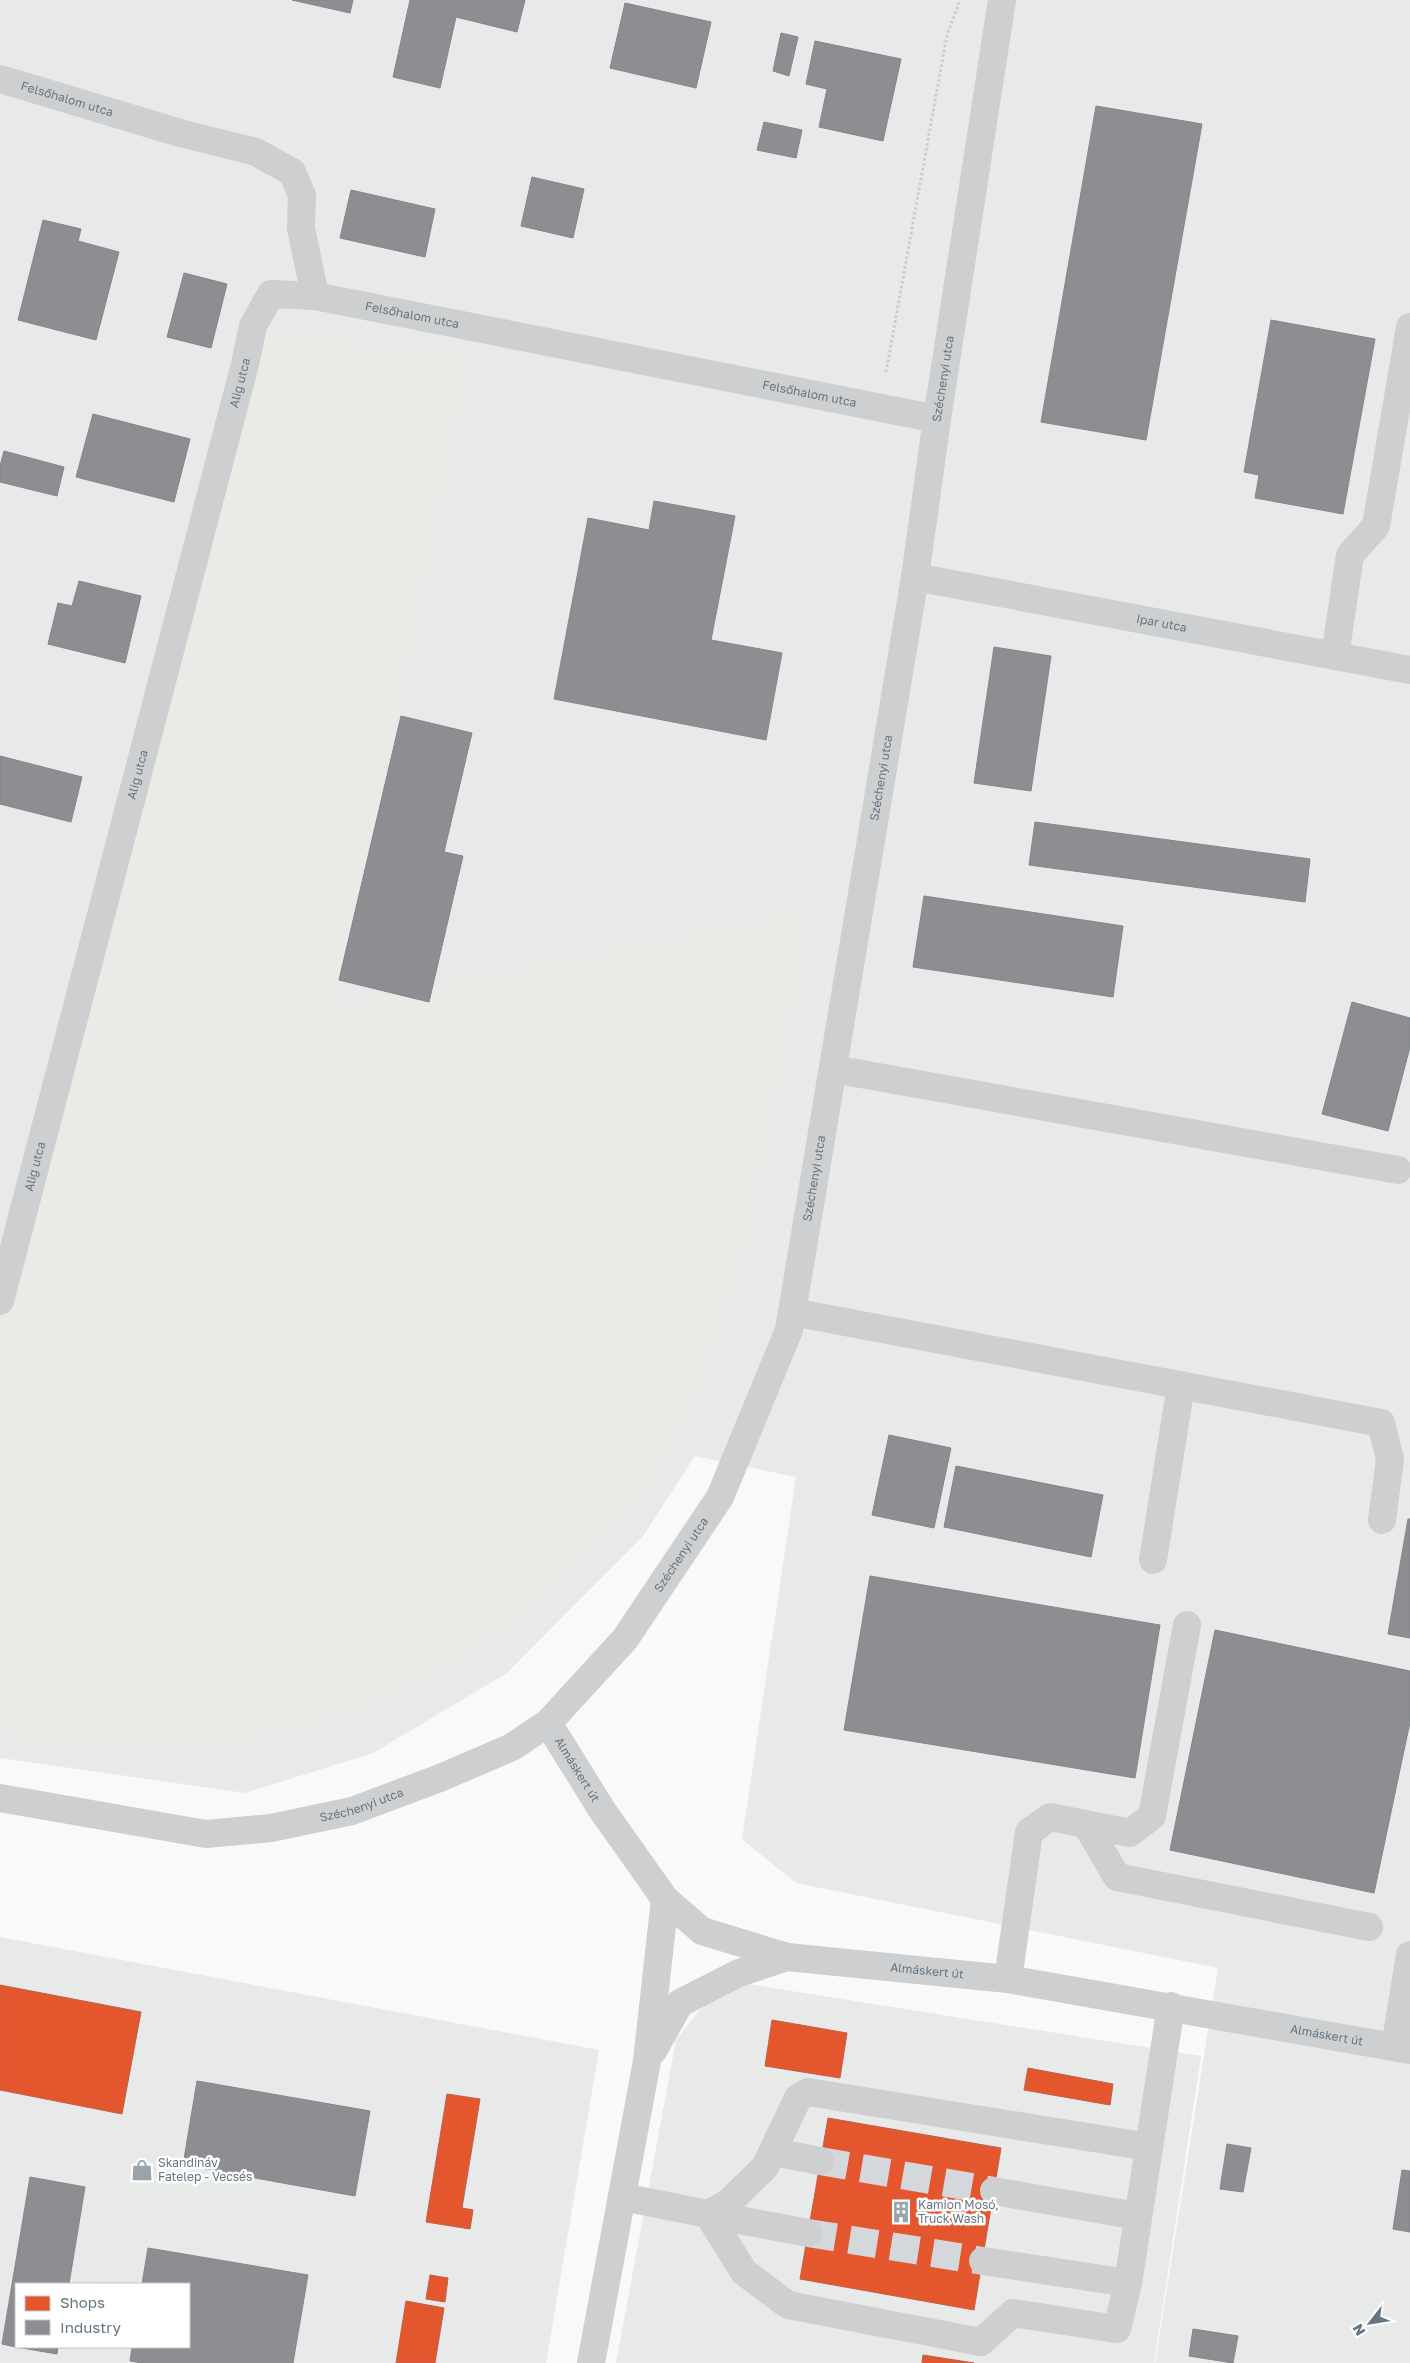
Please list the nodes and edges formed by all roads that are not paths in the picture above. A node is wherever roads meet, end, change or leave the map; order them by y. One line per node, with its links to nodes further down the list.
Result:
1 (1002, 0): 5 (street, Széchenyi utca)
2 (0, 79): 3 (street, Felsőhalom utca)
3 (315, 296): 5 (street, Felsőhalom utca); 11 (street, Alig utca)
4 (1410, 327): 7 (street)
5 (937, 419): 6 (street, Széchenyi utca)
6 (915, 577): 7 (street, Ipar utca); 9 (street, Széchenyi utca)
7 (1336, 656): 8 (street, Ipar utca)
8 (1410, 670)
9 (833, 1068): 10 (street); 12 (street, Széchenyi utca)
10 (1398, 1170)
11 (0, 1301)
12 (792, 1312): 13 (street); 17 (street, Széchenyi utca)
13 (1181, 1385): 14 (street); 15 (street)
14 (1382, 1520)
15 (1153, 1560)
16 (1186, 1625): 19 (street)
17 (548, 1723): 18 (street, Széchenyi utca); 20 (street, Almáskert út)
18 (0, 1798)
19 (1086, 1824): 21 (street); 24 (street)
20 (665, 1899): 23 (street, Almáskert út); 27 (street)
21 (1369, 1928)
22 (1410, 1955): 26 (street)
23 (787, 1957): 24 (street, Almáskert út); 27 (street)
24 (1008, 1979): 25 (street, Almáskert út)
25 (1171, 2006): 26 (street, Almáskert út); 28 (street)
26 (1402, 2048)
27 (647, 2061): 32 (street)
28 (1149, 2147): 29 (street); 34 (street)
29 (772, 2152): 30 (street); 33 (street)
30 (820, 2161)
31 (994, 2191): 34 (street)
32 (622, 2197): 33 (street); 38 (street)
33 (708, 2214): 35 (street); 37 (street)
34 (1137, 2216): 37 (street)
35 (808, 2233)
36 (982, 2261): 37 (street)
37 (1128, 2283)
38 (592, 2363)

